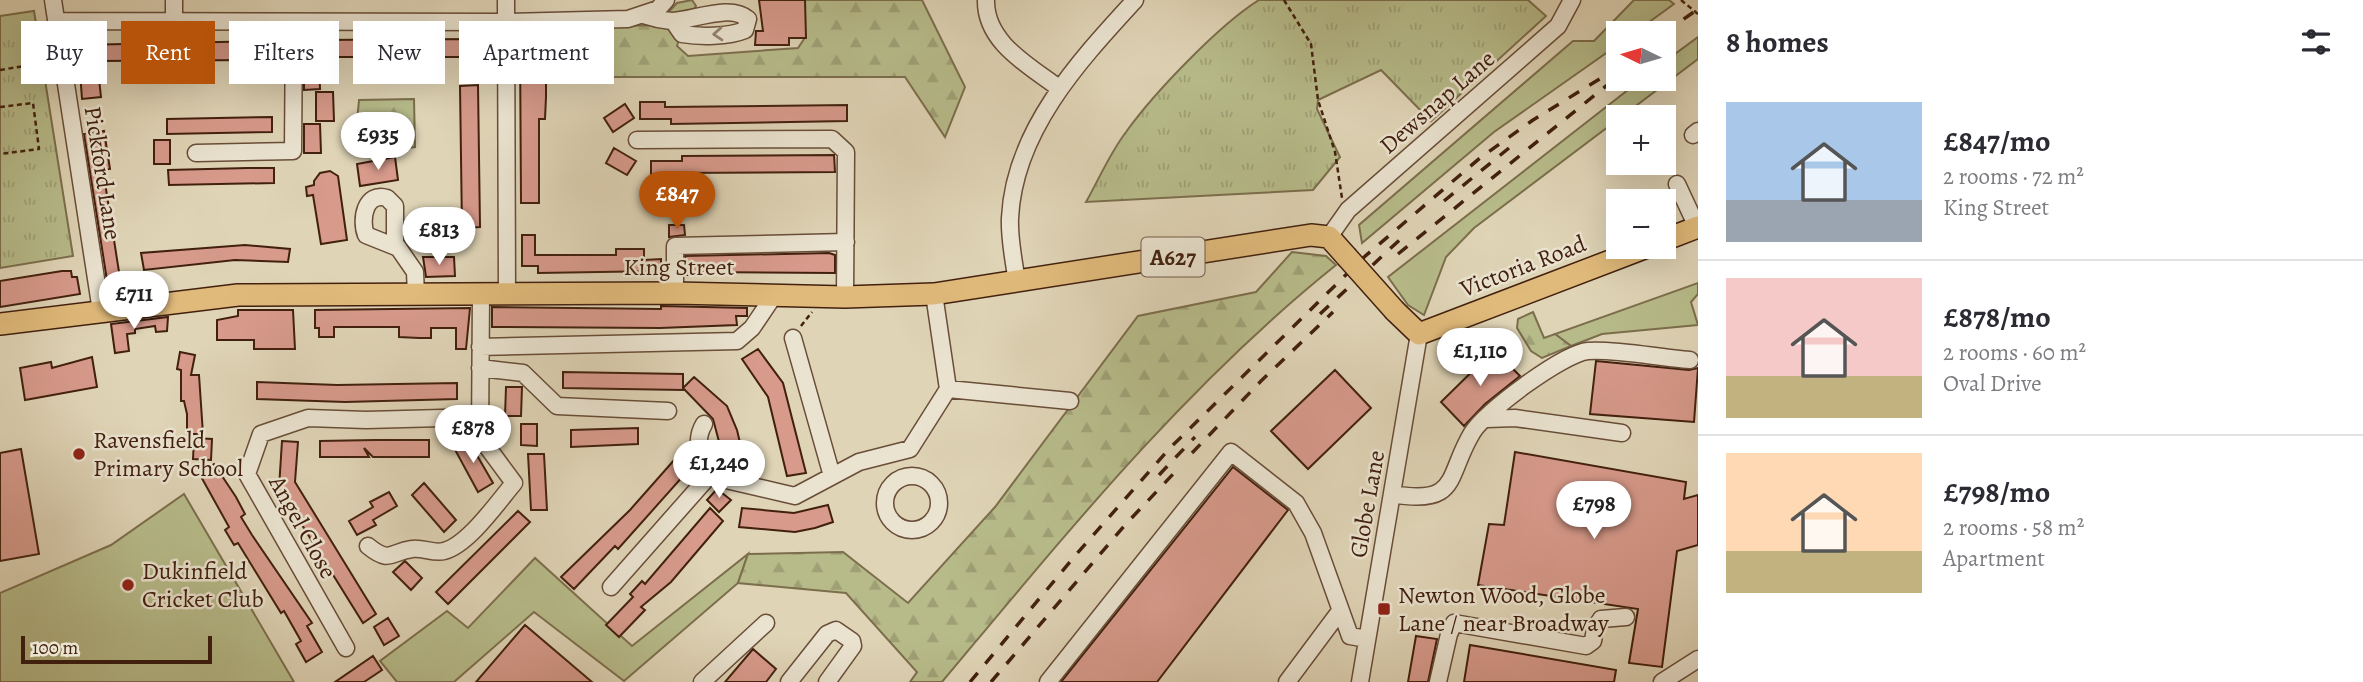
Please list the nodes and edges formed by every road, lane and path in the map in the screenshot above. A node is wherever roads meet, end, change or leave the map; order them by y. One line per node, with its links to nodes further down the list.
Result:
1 (53, 0): 12 (street, Pickford Lane)
2 (174, 0): 13 (street)
3 (506, 0): 14 (street)
4 (666, 0): 11 (street)
5 (986, 0): 24 (street)
6 (1135, 0): 24 (street)
7 (1284, 0): 30 (path)
8 (1572, 0): 30 (street, Dewsnap Lane)
9 (1681, 0): 10 (path, bridge)
10 (1698, 14)
11 (640, 15): 15 (street); 16 (street)
12 (56, 21)
13 (174, 21)
14 (506, 21)
15 (547, 21)
16 (673, 21)
17 (339, 22): 18 (street)
18 (459, 22)
19 (21, 67): 20 (path)
20 (0, 70)
21 (66, 84): 46 (street, Pickford Lane)
22 (294, 84): 27 (street)
23 (506, 84): 43 (street)
24 (1060, 89): 37 (street)
25 (0, 107): 28 (path)
26 (637, 140): 34 (street)
27 (196, 152)
28 (0, 155)
29 (1677, 184): 31 (street)
30 (1348, 210): 33 (street, Dewsnap Lane)
31 (1698, 228): 32 (main road)
32 (1676, 236)
33 (1329, 237): 37 (main road, King Street / A627); 48 (main road, bridge)
34 (846, 242): 38 (street); 45 (street)
35 (396, 247): 41 (street)
36 (1616, 259): 48 (main road, Victoria Road)
37 (1017, 282): 39 (main road, King Street / A627)
38 (675, 293): 40 (main road, King Street / A627); 43 (main road, King Street / A627)
39 (934, 293): 45 (main road, King Street / A627); 53 (street)
40 (775, 294): 44 (main road, King Street / A627); 50 (street)
41 (416, 295): 42 (main road, King Street / A627); 46 (main road, King Street / A627)
42 (481, 295): 43 (main road, King Street / A627); 50 (street)
43 (507, 295)
44 (823, 296): 45 (main road, King Street / A627); 49 (path)
45 (845, 297)
46 (101, 312): 47 (main road, King Street / A627)
47 (0, 324)
48 (1419, 334): 64 (street, Globe Lane)
49 (793, 338): 62 (street)
50 (480, 346): 52 (street)
51 (1690, 360): 57 (street)
52 (480, 368): 55 (street); 56 (street)
53 (948, 389): 54 (street); 60 (street)
54 (1070, 401)
55 (668, 411)
56 (480, 417): 65 (street); 71 (street, Angel Close)
57 (1487, 419): 59 (street); 64 (street)
58 (704, 424): 61 (street)
59 (1622, 433)
60 (899, 452): 62 (street); 63 (street)
61 (709, 476): 62 (street); 66 (street)
62 (832, 477)
63 (901, 479)
64 (1392, 494): 70 (street, Globe Lane)
65 (368, 546)
66 (611, 587)
67 (1340, 611): 70 (street); 76 (street); 77 (street)
68 (1626, 617): 79 (street)
69 (766, 623): 73 (street)
70 (1367, 639): 78 (street, Globe Lane)
71 (346, 648)
72 (1698, 659): 80 (street)
73 (705, 681)
74 (789, 682): 75 (street)
75 (828, 682)
76 (1048, 682)
77 (1287, 682)
78 (1360, 682)
79 (1438, 682)
80 (1662, 682)

